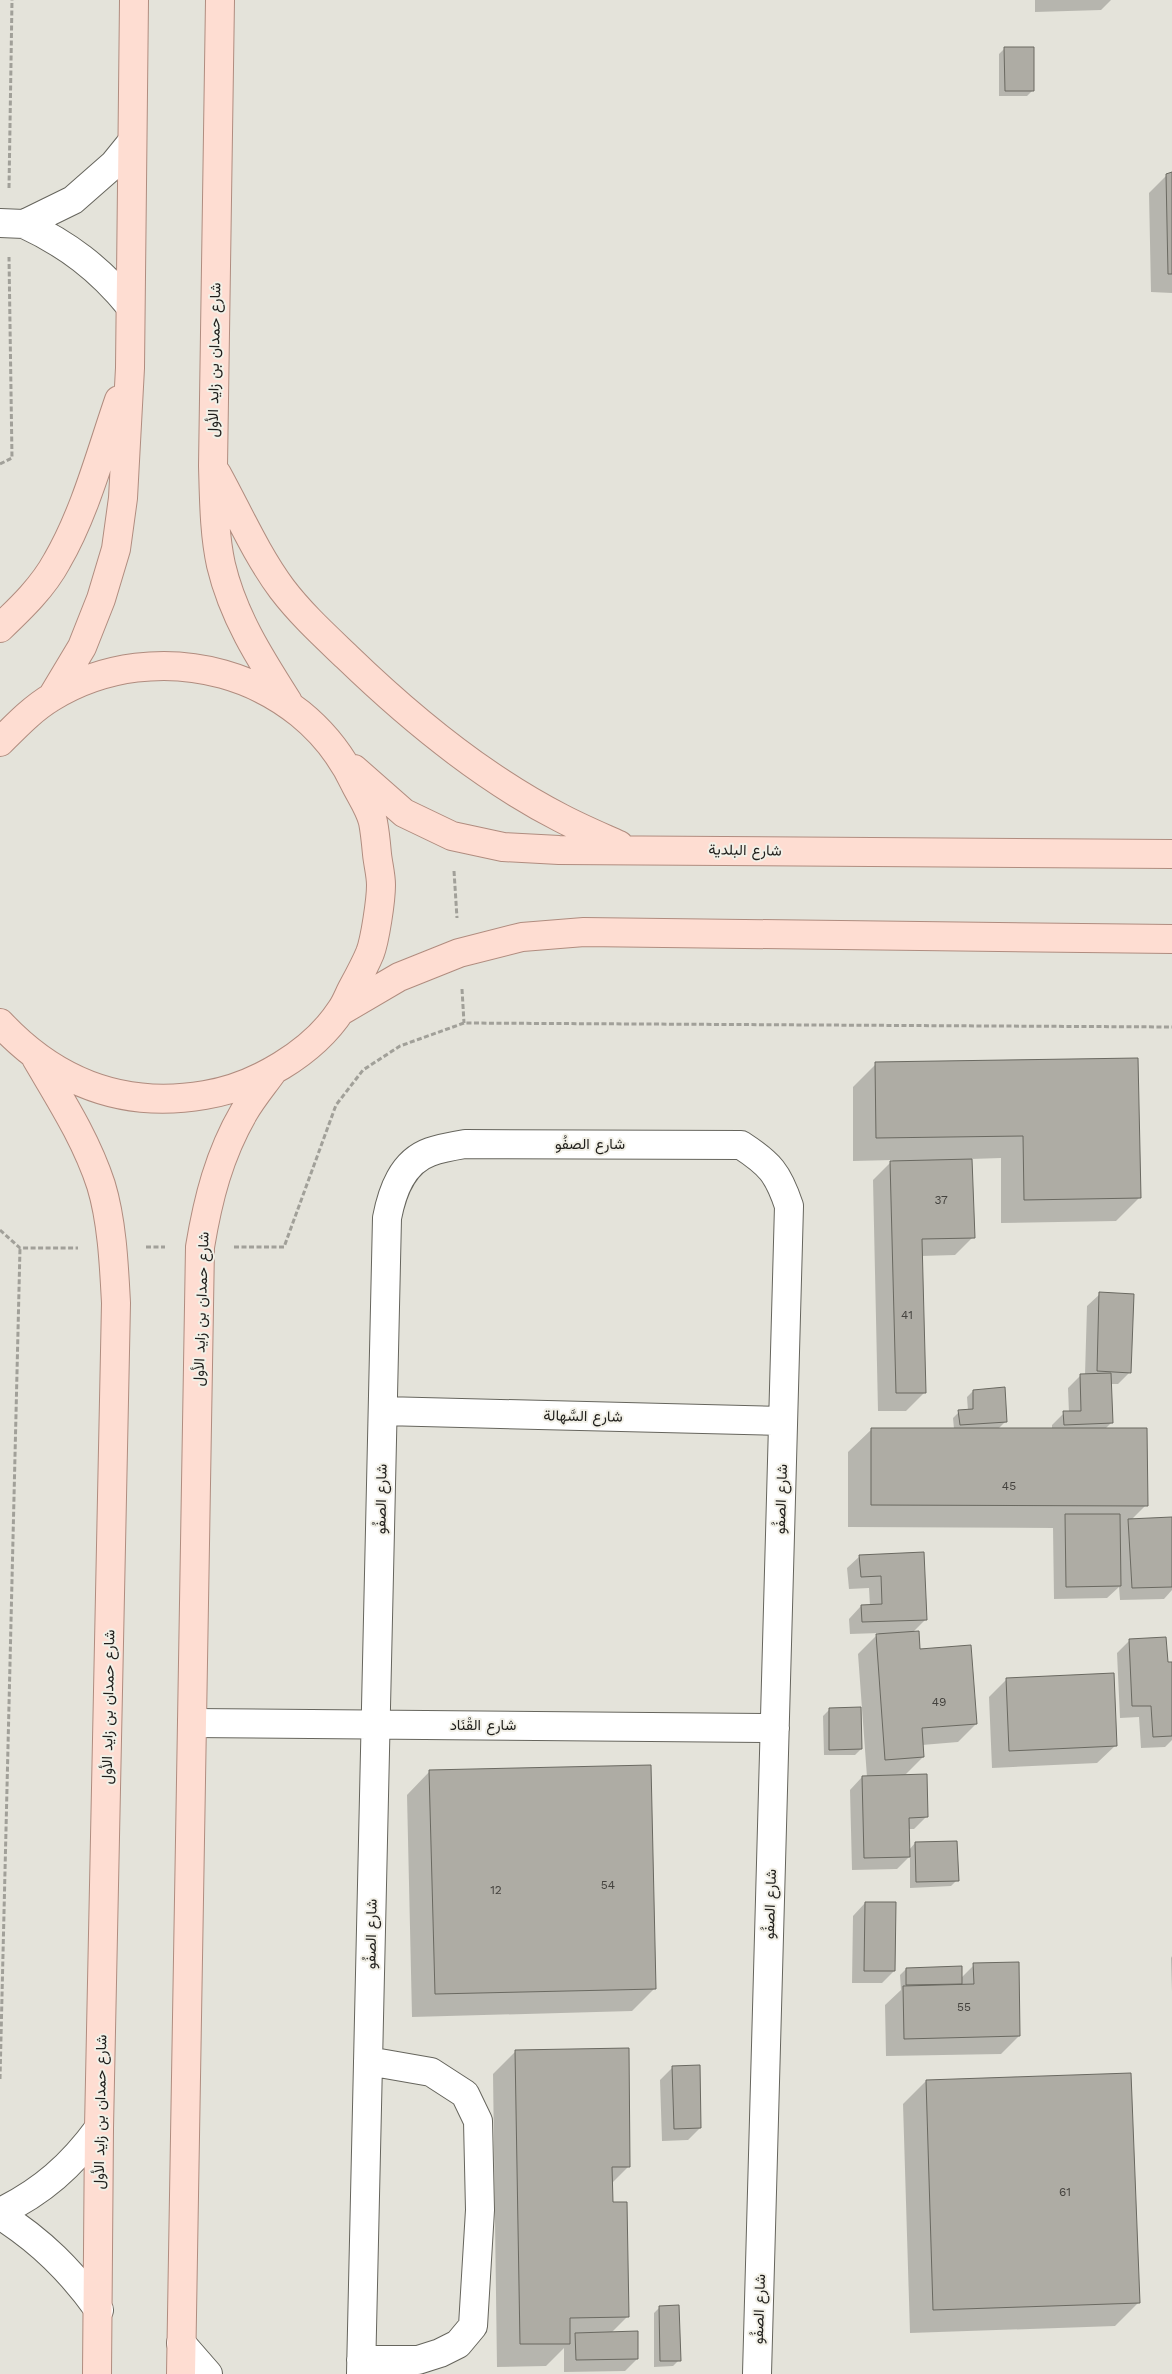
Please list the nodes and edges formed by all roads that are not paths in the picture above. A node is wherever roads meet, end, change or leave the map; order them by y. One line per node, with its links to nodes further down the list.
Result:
1 (134, 0): 3 (main road)
2 (220, 0): 7 (main road, شارع حمدان بن زايد الأول)
3 (131, 143): 4 (street); 5 (main road)
4 (11, 224): 5 (street)
5 (130, 306): 6 (main road)
6 (130, 368): 8 (main road); 9 (main road)
7 (213, 466): 10 (main road, شارع حمدان بن زايد الأول); 13 (main road)
8 (0, 628)
9 (52, 697): 10 (main road); 11 (main road)
10 (288, 703): 12 (main road)
11 (0, 742)
12 (344, 760): 13 (main road, شارع البلدية); 16 (main road)
13 (626, 849): 14 (main road, شارع البلدية)
14 (1172, 854)
15 (1172, 939): 16 (main road)
16 (341, 1010): 19 (main road)
17 (0, 1023): 18 (main road)
18 (36, 1058): 19 (main road); 26 (main road, شارع حمدان بن زايد الأول)
19 (273, 1072): 22 (main road, شارع حمدان بن زايد الأول)
20 (383, 1411): 21 (street, شارع السَّهالة); 21 (street, شارع الصفُو); 23 (street, شارع الصفُو)
21 (783, 1421): 24 (street, شارع الصفُو)
22 (192, 1723): 23 (street, شارع القْنَاد); 29 (main road, شارع حمدان بن زايد الأول)
23 (376, 1724): 24 (street, شارع القْنَاد); 25 (street, شارع الصفُو)
24 (775, 1728): 34 (street, شارع الصفُو)
25 (368, 2061): 30 (street, شارع الصفُو); 30 (street)
26 (100, 2128): 27 (street); 28 (main road, شارع حمدان بن زايد الأول)
27 (0, 2214): 28 (street)
28 (99, 2310): 31 (main road, شارع حمدان بن زايد الأول)
29 (181, 2342): 32 (main road, شارع حمدان بن زايد الأول); 33 (street)
30 (361, 2367)
31 (97, 2374)
32 (181, 2374)
33 (208, 2374)
34 (757, 2374)

